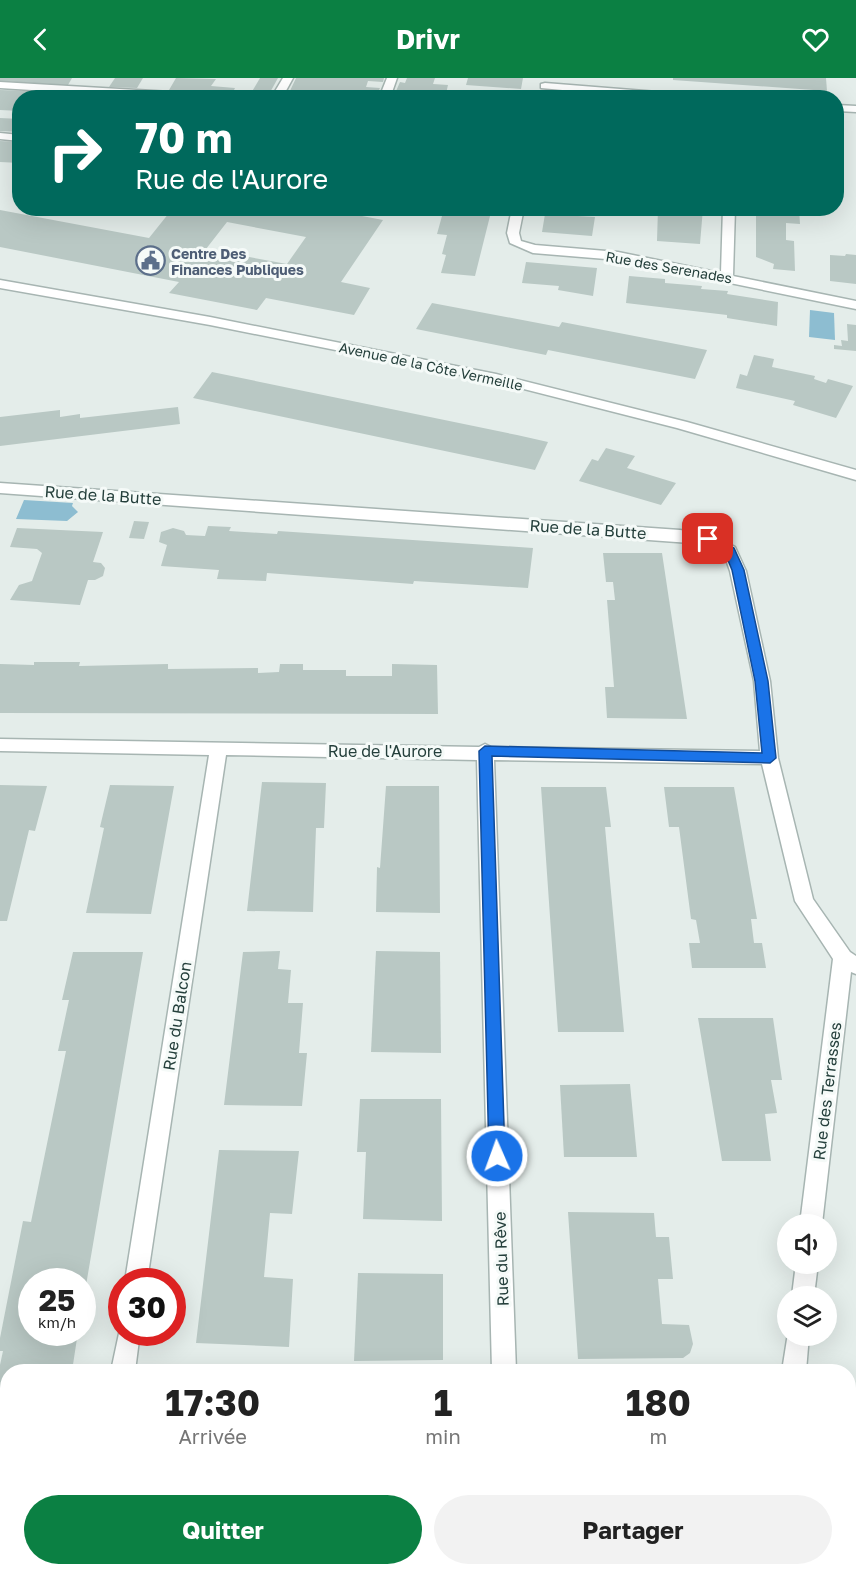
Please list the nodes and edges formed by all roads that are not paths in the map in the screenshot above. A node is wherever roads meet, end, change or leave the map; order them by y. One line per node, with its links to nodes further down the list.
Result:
1 (0, 85): 3 (street)
2 (545, 87): 4 (street)
3 (85, 90)
4 (586, 90)
5 (516, 216): 7 (street, Rue des Serenades)
6 (729, 216): 7 (street)
7 (727, 277): 9 (street, Rue des Serenades)
8 (0, 284): 10 (street, Avenue de la Côte Vermeille)
9 (856, 305)
10 (856, 475)
11 (0, 488): 15 (street, Rue de la Butte)
12 (0, 745): 13 (street, Rue de l'Aurore)
13 (218, 750): 14 (street, Rue de l'Aurore); 18 (street, Rue du Balcon)
14 (485, 751): 15 (street, Rue de l'Aurore); 22 (street, Rue du Rêve)
15 (770, 758): 16 (street, Rue de la Butte)
16 (849, 962): 17 (street, Rue des Terrasses)
17 (812, 1214)
18 (138, 1268)
19 (127, 1346): 21 (street)
20 (797, 1346): 23 (street)
21 (124, 1364)
22 (504, 1364)
23 (795, 1364)

